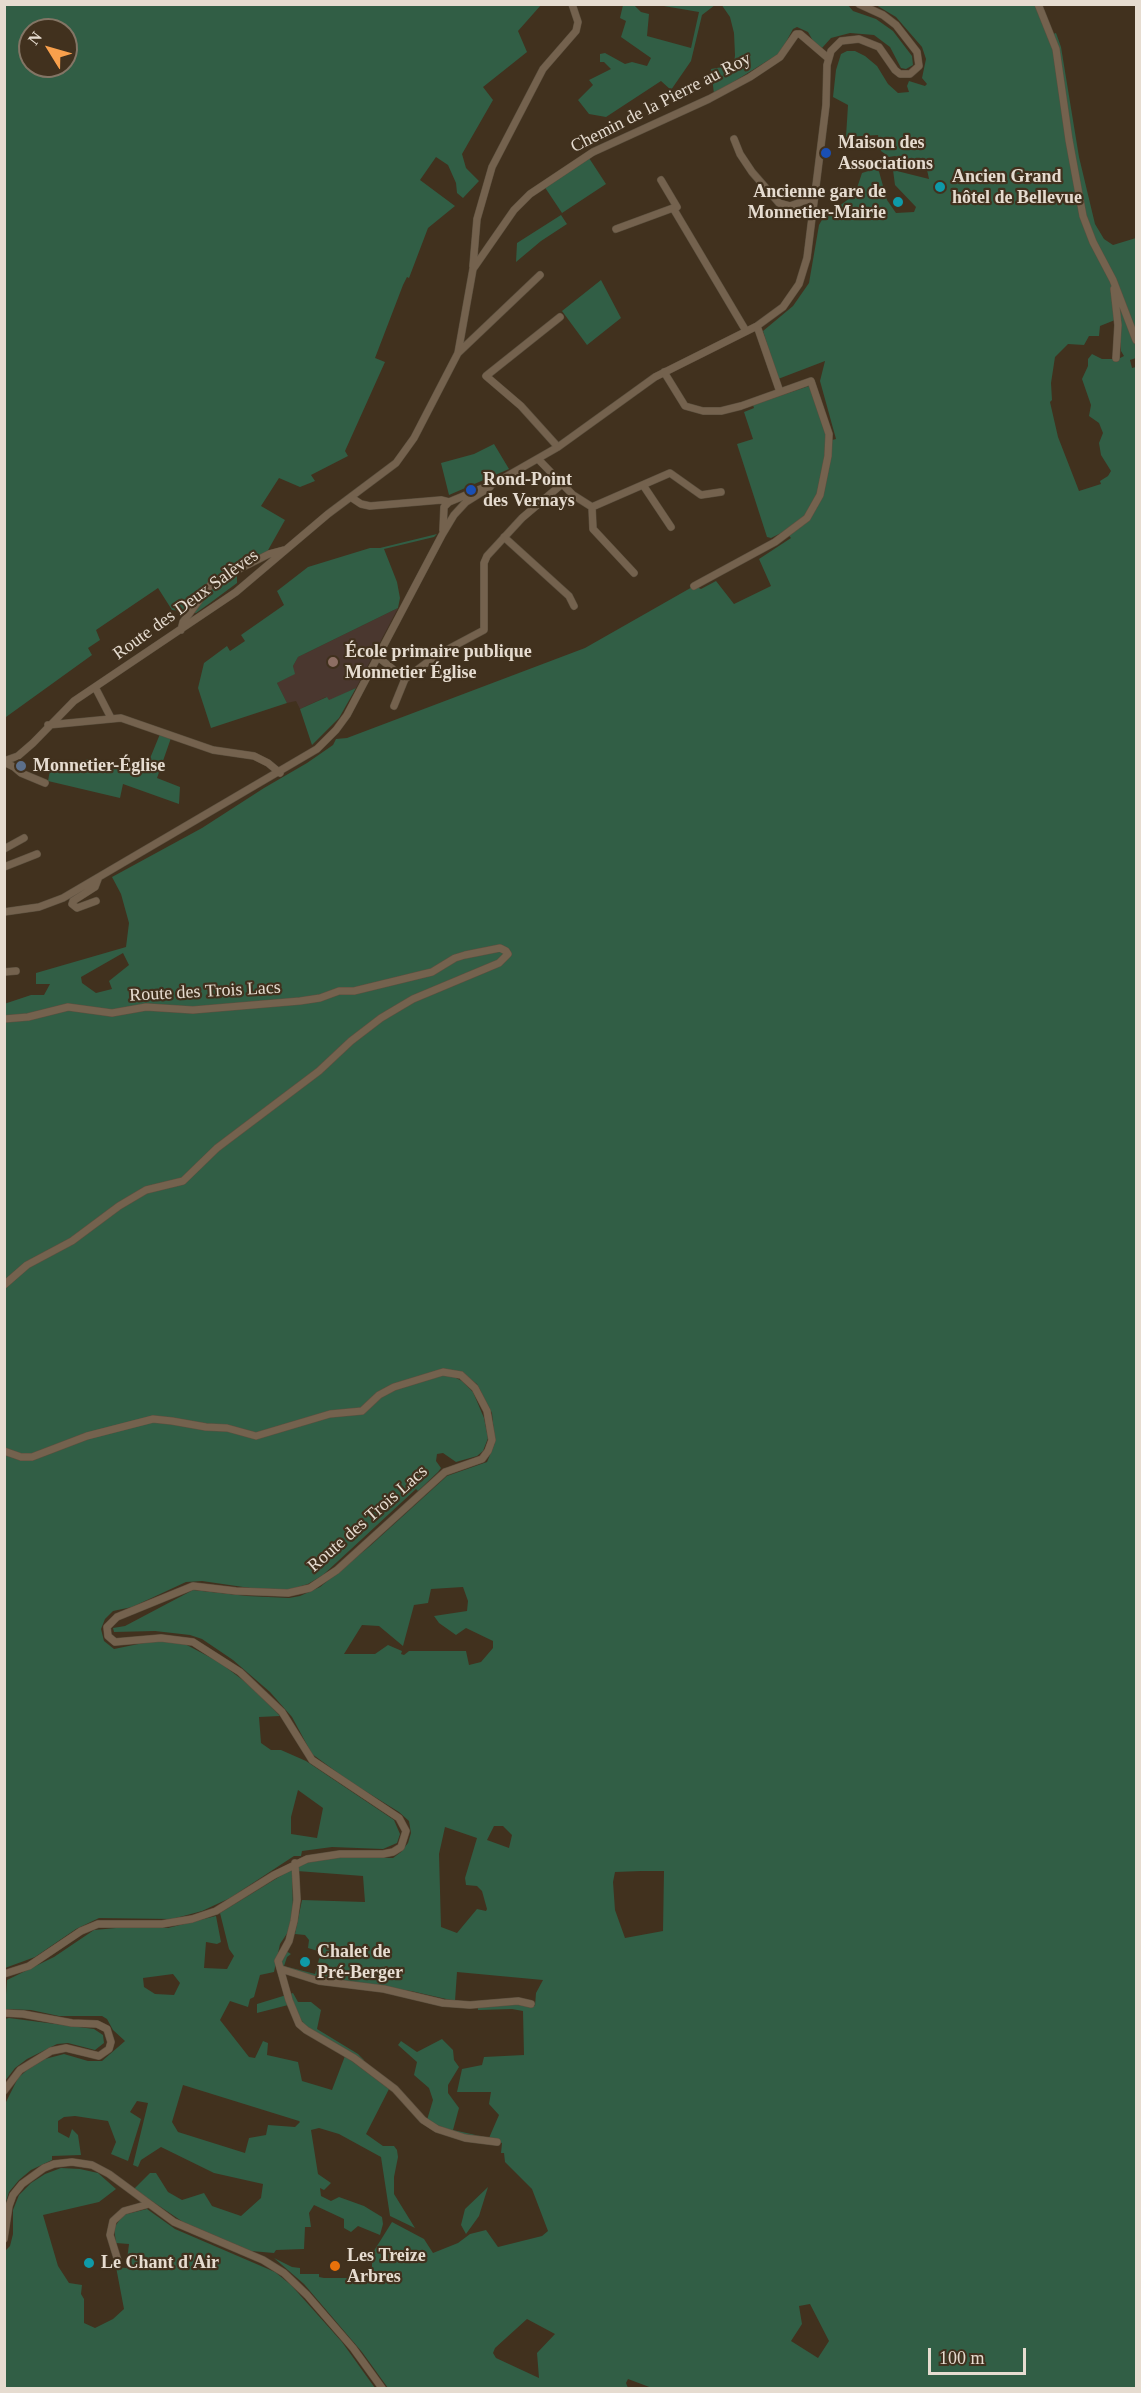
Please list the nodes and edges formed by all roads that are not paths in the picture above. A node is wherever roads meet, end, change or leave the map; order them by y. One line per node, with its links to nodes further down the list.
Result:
1 (572, 4): 10 (street)
2 (859, 4): 4 (street)
3 (1038, 4): 12 (street)
4 (828, 58): 7 (street); 10 (street, Chemin de la Pierre au Roy)
5 (734, 139): 7 (street)
6 (661, 180): 8 (street)
7 (815, 197): 14 (street)
8 (674, 208): 9 (street); 15 (street)
9 (616, 229)
10 (473, 269): 17 (street, Chemin de la Pierre au Roy)
11 (540, 275): 17 (street)
12 (1113, 280): 16 (street); 18 (street)
13 (560, 317): 21 (street)
14 (757, 326): 15 (street); 20 (street)
15 (746, 331): 19 (street)
16 (1137, 340)
17 (459, 352): 27 (street, Chemin de la Pierre au Roy)
18 (1116, 358)
19 (664, 372): 20 (street); 21 (street)
20 (780, 392): 38 (street)
21 (558, 447): 22 (street)
22 (539, 460): 23 (street); 24 (street)
23 (495, 483): 28 (street); 32 (street)
24 (562, 484): 30 (street); 35 (street)
25 (643, 485): 26 (street); 30 (street); 33 (street)
26 (721, 492)
27 (352, 498): 29 (street); 36 (street, Route des Deux Salèves)
28 (450, 502): 29 (street); 31 (street); 32 (street)
29 (429, 503): 31 (street)
30 (592, 507): 37 (street)
31 (445, 512): 32 (street); 34 (street)
32 (456, 513): 34 (street)
33 (671, 527)
34 (442, 535): 41 (street)
35 (504, 537): 39 (street); 42 (street)
36 (286, 550): 40 (street, Route des Deux Salèves); 40 (street)
37 (634, 573)
38 (694, 586)
39 (574, 606)
40 (181, 630): 43 (street, Route des Deux Salèves)
41 (378, 657): 42 (street); 48 (street)
42 (405, 679): 44 (street)
43 (95, 687): 45 (street); 46 (street, Route des Deux Salèves)
44 (394, 706)
45 (111, 718): 46 (street); 48 (street)
46 (48, 725): 47 (street, Route des Deux Salèves)
47 (4, 762): 49 (street)
48 (280, 773): 54 (street)
49 (45, 783)
50 (24, 838): 51 (street)
51 (4, 849)
52 (38, 854): 53 (street)
53 (4, 867)
54 (98, 879): 55 (street); 56 (street)
55 (96, 902)
56 (4, 912)
57 (16, 971): 58 (street)
58 (4, 972)
59 (4, 1019): 60 (street, Route des Trois Lacs)
60 (4, 1285)
61 (4, 1451): 62 (street, Route des Trois Lacs)
62 (295, 1863): 63 (street); 64 (street, Route des Trois Lacs)
63 (281, 1969): 65 (street); 68 (street)
64 (4, 1974)
65 (531, 2004)
66 (4, 2013): 67 (street)
67 (4, 2091)
68 (494, 2142)
69 (149, 2204): 70 (street); 71 (street); 72 (street)
70 (4, 2240)
71 (117, 2261)
72 (382, 2388)

